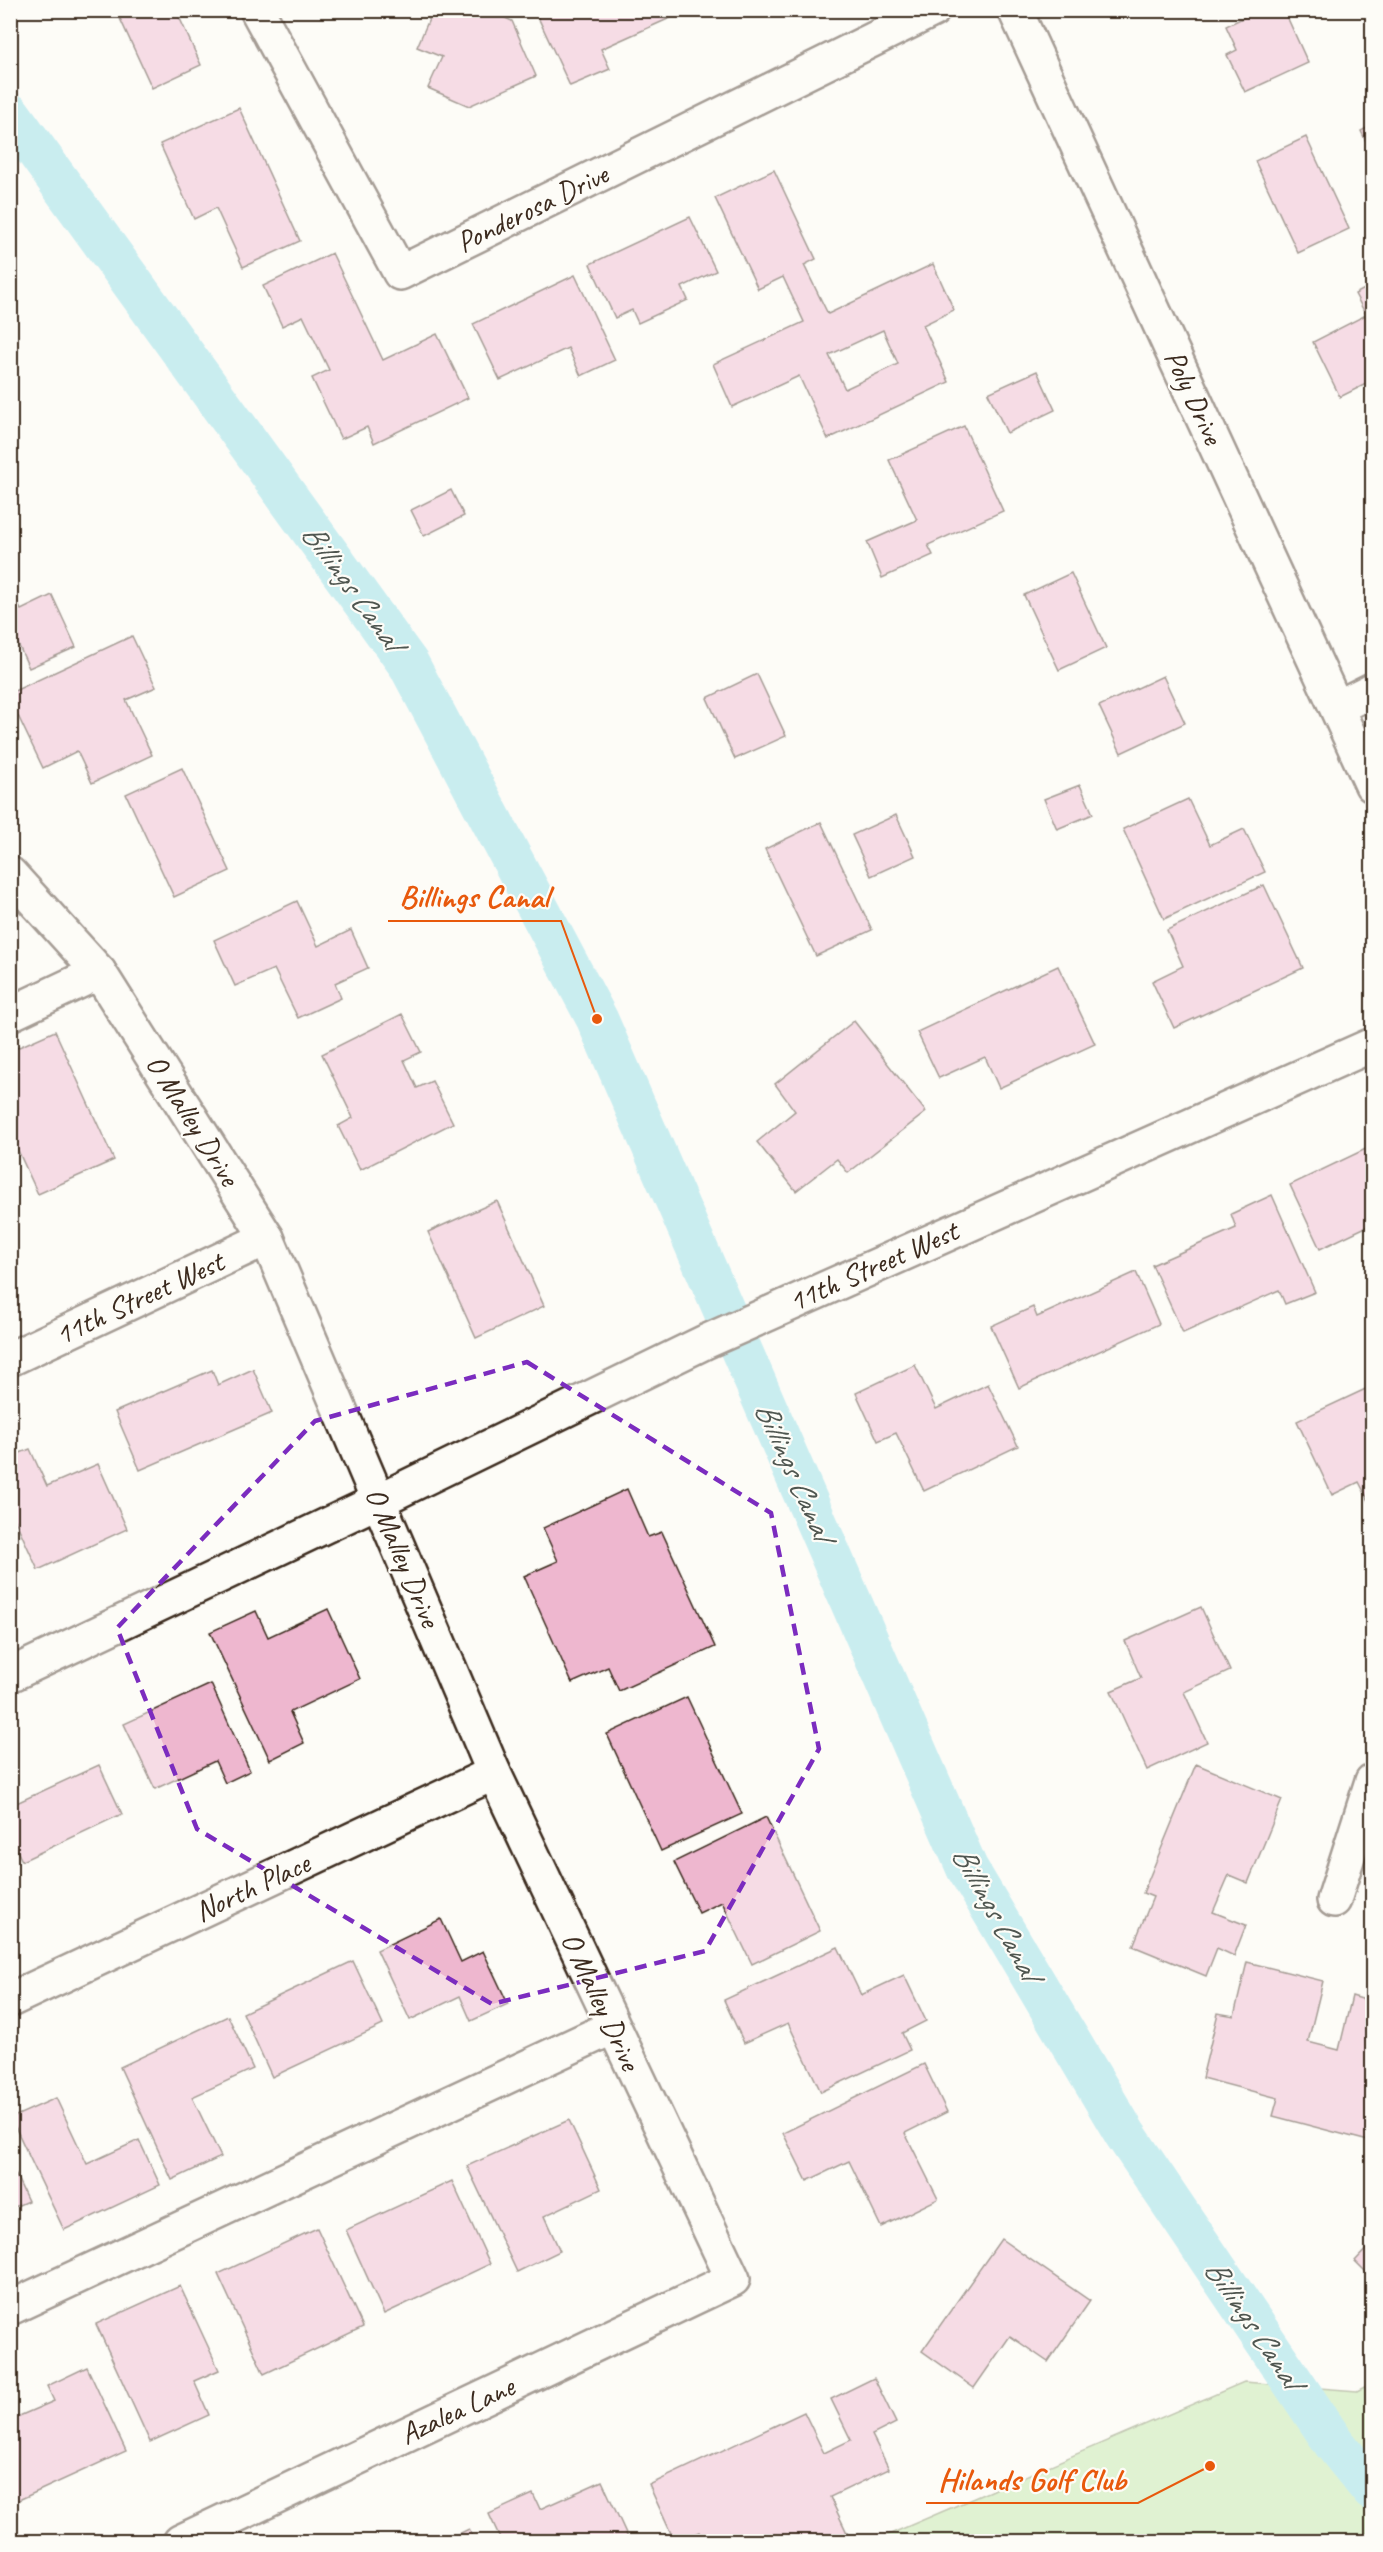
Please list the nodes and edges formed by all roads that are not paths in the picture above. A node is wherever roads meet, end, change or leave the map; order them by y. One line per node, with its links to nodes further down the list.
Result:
1 (257, 10): 2 (street, Ponderosa Drive)
2 (933, 10)
3 (1015, 10): 5 (street, Poly Drive)
4 (1372, 690): 5 (street)
5 (1338, 707): 6 (street, Poly Drive)
6 (1372, 785)
7 (10, 874): 8 (street, O Malley Drive)
8 (99, 972): 9 (street); 11 (street, O Malley Drive)
9 (10, 1014)
10 (1372, 1044): 13 (street, 11th Street West)
11 (267, 1238): 12 (street, 11th Street West); 13 (street, O Malley Drive)
12 (10, 1359)
13 (380, 1500): 14 (street, 11th Street West); 15 (street, O Malley Drive)
14 (10, 1675)
15 (494, 1773): 18 (street, North Place); 19 (street, O Malley Drive)
16 (1372, 1781): 17 (street)
17 (1334, 1900)
18 (10, 2000)
19 (613, 2026): 20 (street, O Malley Drive); 21 (street)
20 (733, 2279): 22 (street, Azalea Lane)
21 (10, 2308)
22 (180, 2541)

